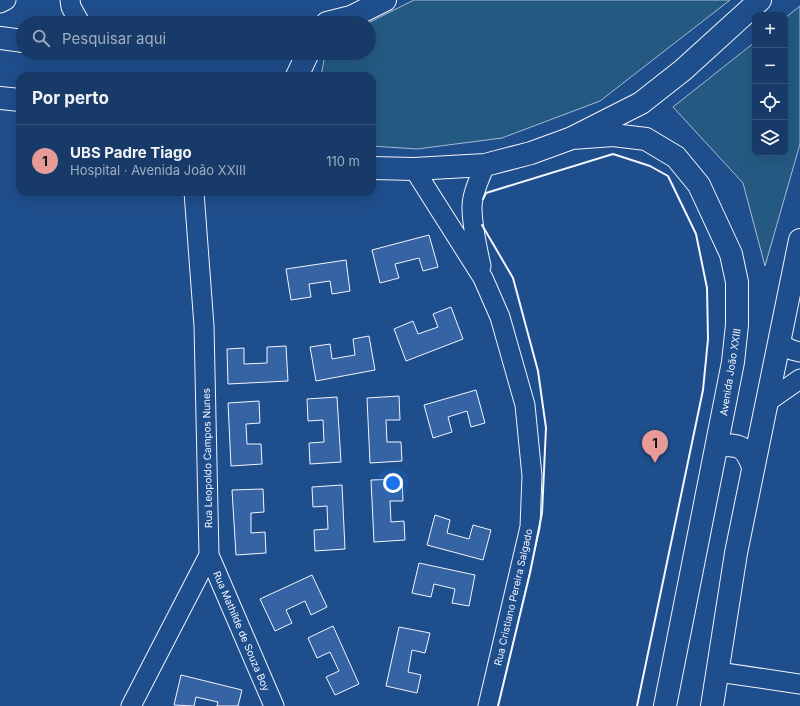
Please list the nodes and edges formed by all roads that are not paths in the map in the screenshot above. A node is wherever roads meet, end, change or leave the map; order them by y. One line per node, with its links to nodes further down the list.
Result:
1 (6, 0): 5 (street)
2 (70, 0): 6 (street)
3 (385, 0): 7 (main road)
4 (760, 0): 14 (main road)
5 (0, 2)
6 (76, 16)
7 (354, 16)
8 (0, 38): 9 (main road)
9 (16, 40)
10 (305, 60): 11 (main road)
11 (299, 72)
12 (0, 98): 13 (main road)
13 (16, 100)
14 (572, 138): 15 (main road); 25 (main road, Avenida João XXIII)
15 (485, 165): 17 (main road); 20 (street, Rua Cristiano Pereira Salgado)
16 (376, 168): 17 (main road)
17 (414, 169): 20 (street, Rua Cristiano Pereira Salgado)
18 (194, 196): 27 (street, Rua Leopoldo Campos Nunes)
19 (800, 240): 21 (main road)
20 (483, 278): 32 (street, Rua Cristiano Pereira Salgado)
21 (780, 344): 22 (street); 24 (main road)
22 (800, 352)
23 (800, 379): 24 (street)
24 (767, 402): 26 (main road)
25 (717, 445): 26 (main road); 33 (main road, Avenida João XXIII)
26 (753, 467): 28 (main road)
27 (209, 555): 30 (street, Rua Leopoldo Campos Nunes); 31 (street, Rua Mathilde de Souza Boy)
28 (718, 672): 29 (street); 34 (main road)
29 (800, 684)
30 (131, 706)
31 (274, 706)
32 (488, 706)
33 (665, 706)
34 (712, 706)

